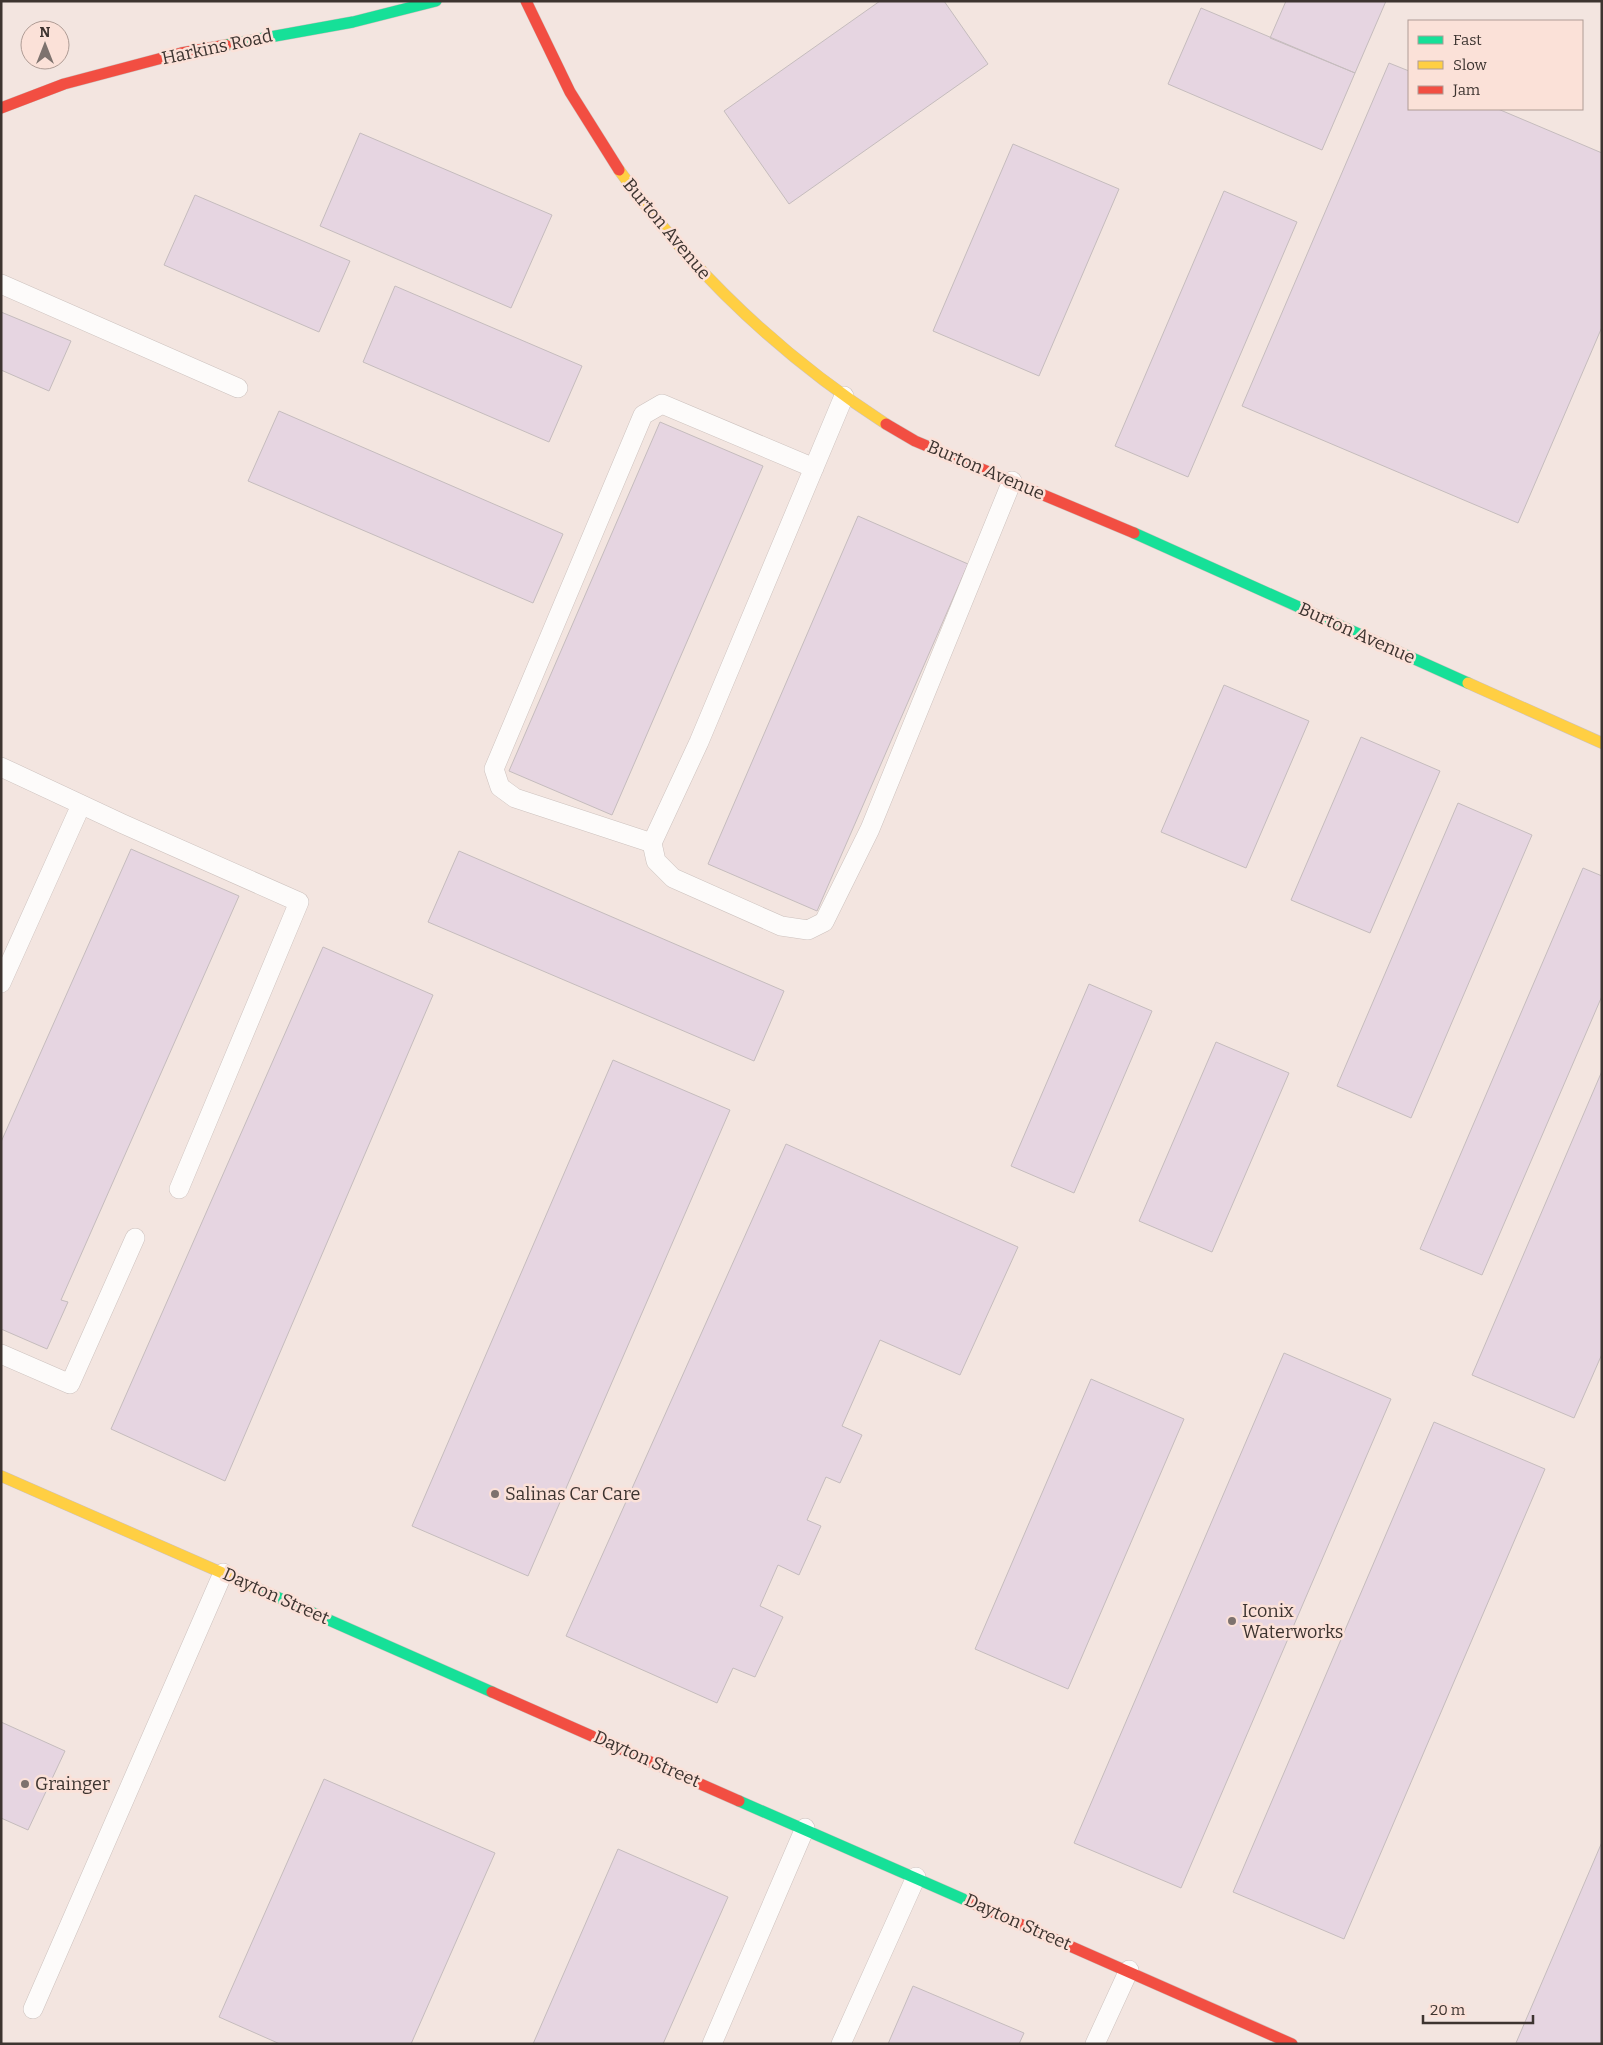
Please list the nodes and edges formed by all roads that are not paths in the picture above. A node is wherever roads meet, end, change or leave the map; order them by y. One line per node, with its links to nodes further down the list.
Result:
1 (436, 1): 3 (street, Harkins Road)
2 (526, 1): 6 (street, Burton Avenue)
3 (1, 108)
4 (1, 284): 5 (lane)
5 (238, 388)
6 (844, 396): 7 (lane); 8 (street, Burton Avenue)
7 (814, 468): 12 (lane); 12 (lane)
8 (1012, 481): 9 (street, Burton Avenue); 12 (lane)
9 (1602, 743)
10 (1, 767): 11 (lane)
11 (81, 805): 13 (lane); 14 (lane)
12 (652, 843)
13 (1, 983)
14 (179, 1189)
15 (135, 1238): 16 (lane)
16 (1, 1354)
17 (1, 1476): 18 (street, Dayton Street)
18 (223, 1573): 19 (street, Dayton Street); 22 (lane)
19 (805, 1828): 20 (street, Dayton Street); 23 (lane)
20 (916, 1877): 21 (street, Dayton Street); 24 (lane)
21 (1129, 1970): 25 (lane); 26 (street, Dayton Street)
22 (33, 2009)
23 (712, 2044)
24 (841, 2044)
25 (1095, 2044)
26 (1292, 2044)

